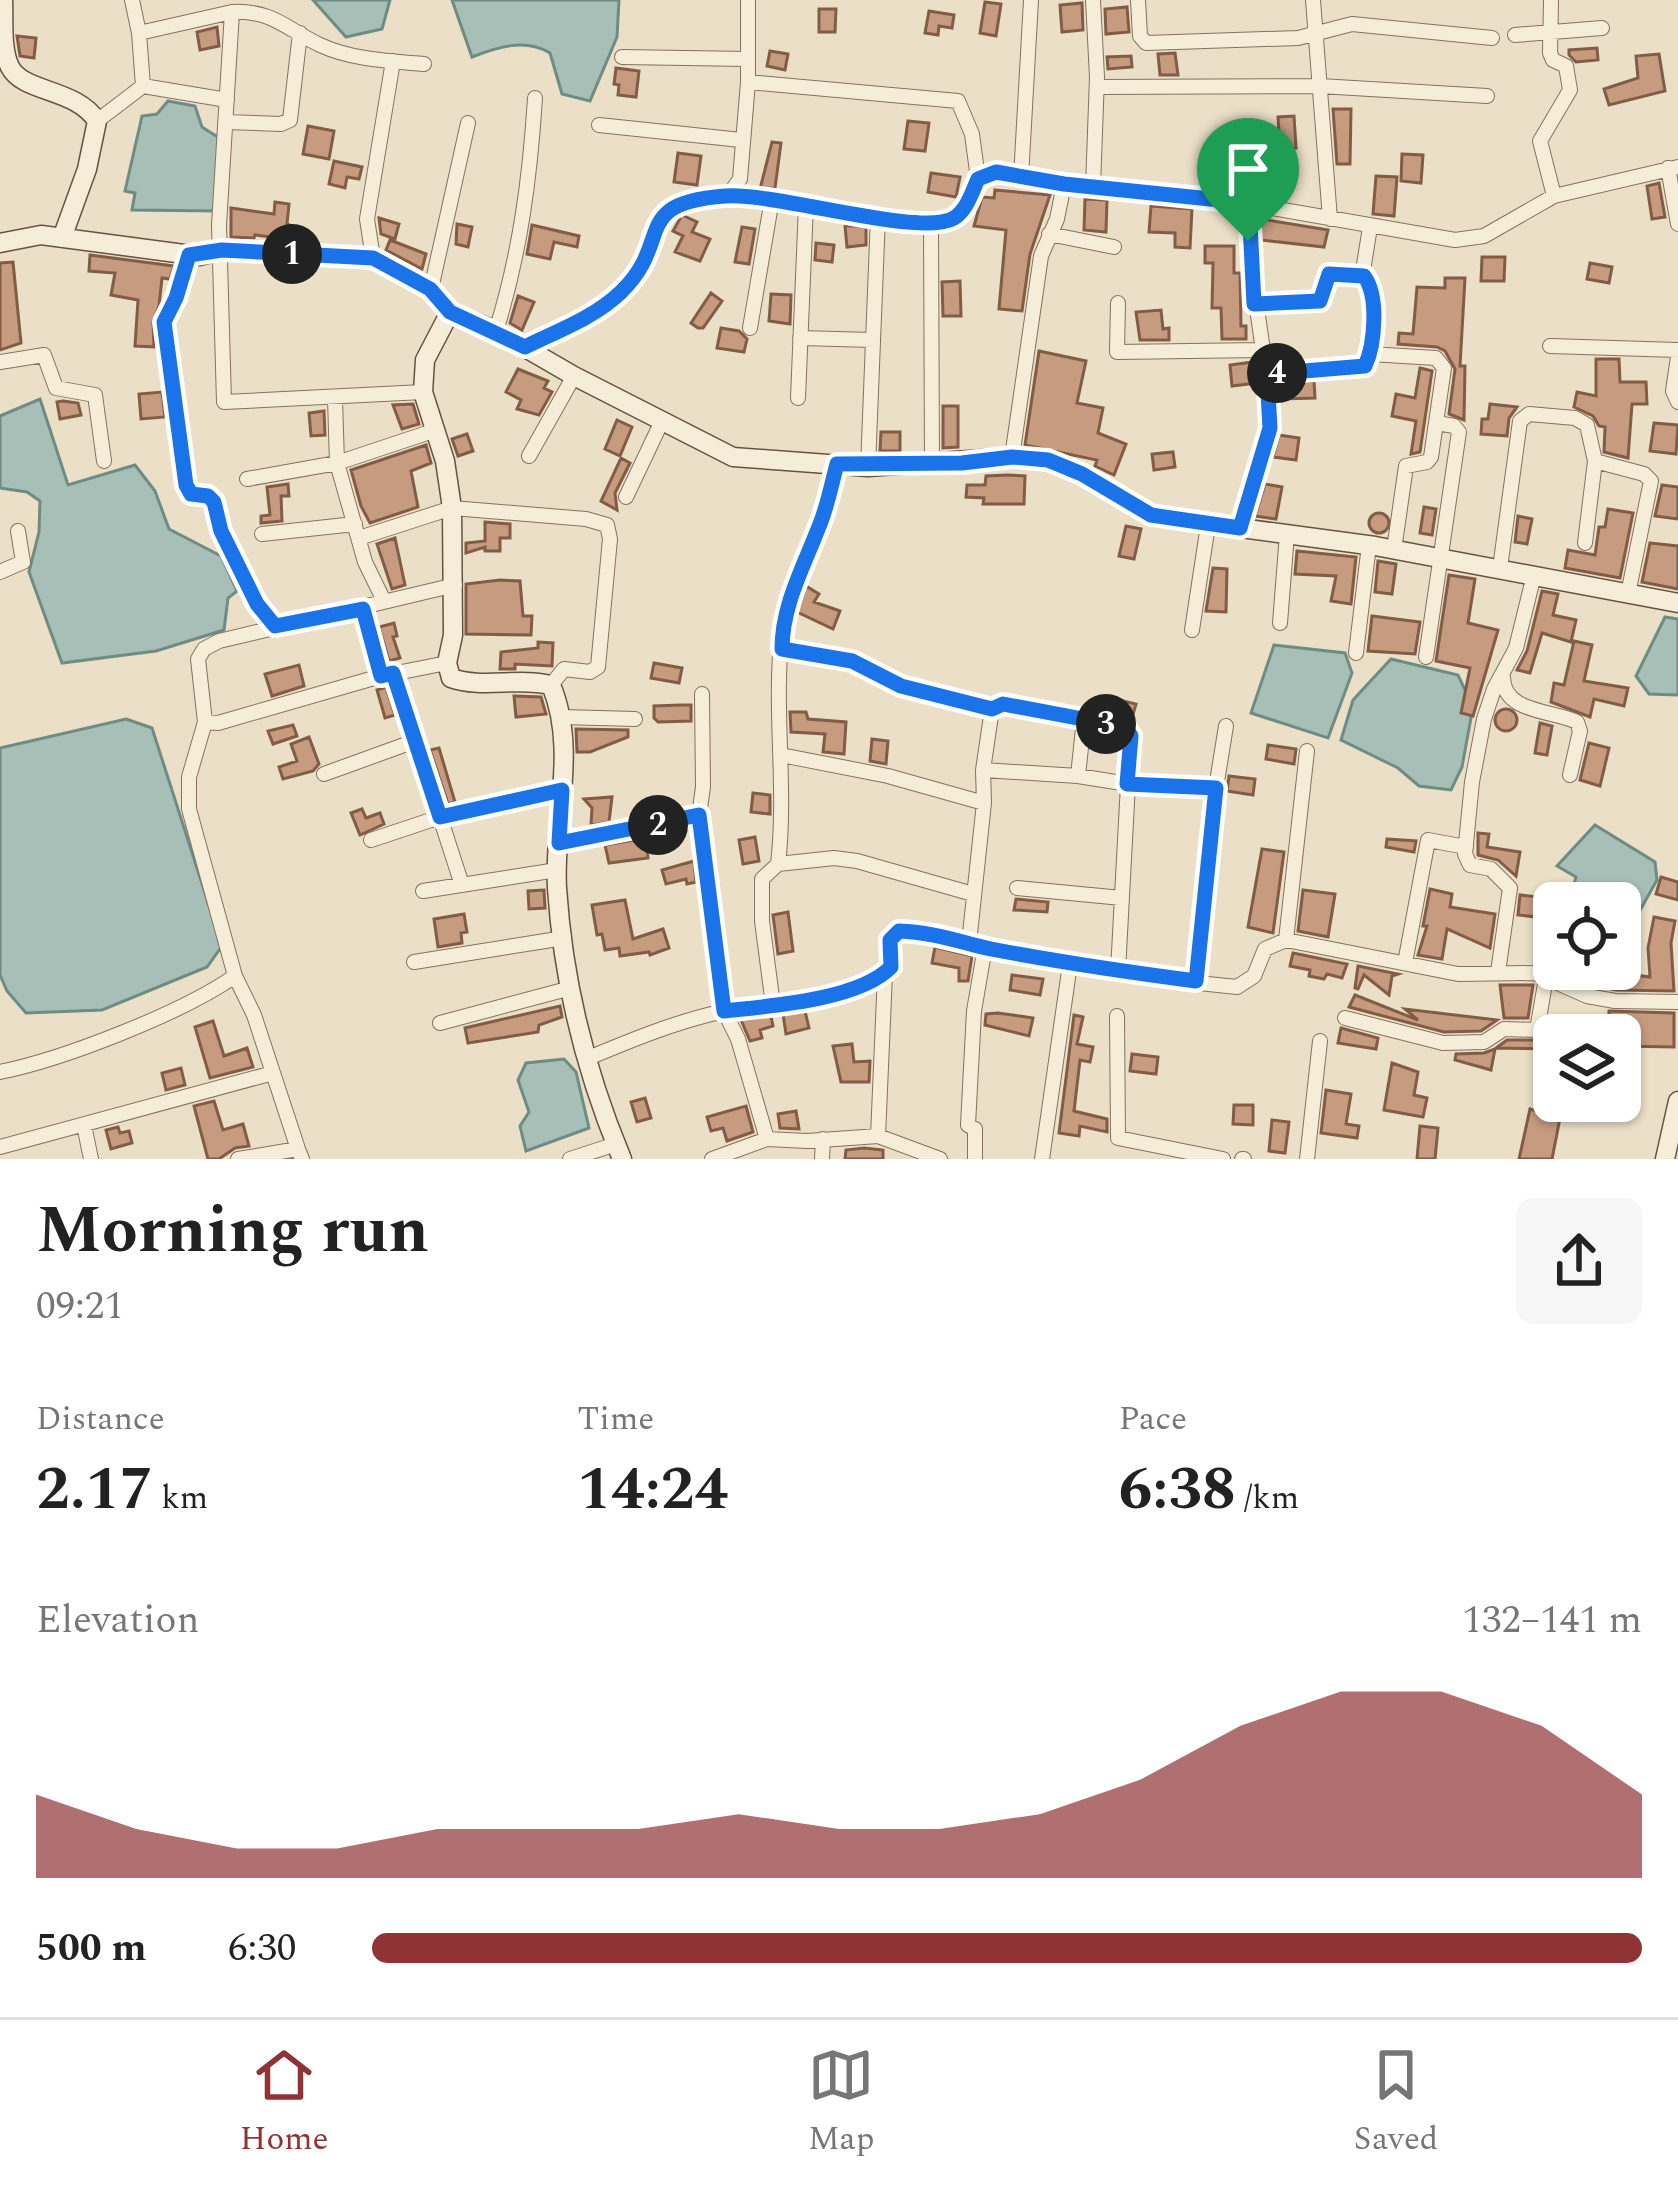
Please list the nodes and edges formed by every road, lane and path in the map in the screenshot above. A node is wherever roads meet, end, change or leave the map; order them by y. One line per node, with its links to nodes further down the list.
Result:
1 (3, 0): 29 (street)
2 (132, 0): 13 (street)
3 (748, 0): 19 (street)
4 (1034, 0): 35 (street)
5 (1093, 0): 25 (street)
6 (1138, 0): 16 (street)
7 (1313, 0): 16 (street)
8 (1551, 0): 12 (street)
9 (263, 5): 10 (street); 14 (street)
10 (232, 12): 13 (street); 28 (street)
11 (1603, 28): 12 (street)
12 (1551, 32): 15 (street); 40 (street)
13 (139, 33): 23 (street)
14 (300, 33): 20 (street); 30 (street)
15 (1515, 35)
16 (1313, 36): 17 (street); 24 (street)
17 (1492, 38)
18 (622, 57): 19 (street)
19 (748, 59): 22 (street)
20 (393, 61): 21 (street); 55 (street)
21 (424, 64)
22 (748, 82): 33 (street); 36 (street)
23 (143, 86): 28 (street); 29 (street)
24 (1320, 86): 25 (street); 26 (street); 45 (street)
25 (1097, 87): 38 (street)
26 (1487, 96)
27 (535, 98): 62 (street)
28 (227, 100): 30 (street)
29 (97, 121): 50 (street)
30 (226, 122): 53 (street)
31 (468, 123): 57 (street)
32 (598, 125): 33 (street)
33 (741, 140): 39 (street)
34 (1673, 168): 40 (street); 47 (street)
35 (1022, 178): 36 (street); 37 (street)
36 (978, 179): 46 (street)
37 (1064, 184): 38 (street); 49 (street)
38 (1093, 187): 42 (street)
39 (728, 196): 41 (street); 66 (street)
40 (1554, 196): 48 (street)
41 (772, 199): 43 (street); 61 (street)
42 (1249, 203): 45 (street); 59 (street)
43 (806, 205): 44 (street); 63 (street)
44 (878, 216): 46 (street); 64 (street)
45 (1330, 219): 48 (street)
46 (932, 223): 86 (street)
47 (1678, 224)
48 (1370, 227): 56 (street)
49 (1048, 234): 52 (street); 81 (street)
50 (62, 238): 51 (street); 54 (street)
51 (0, 244)
52 (1114, 247)
53 (222, 250): 54 (street); 55 (street); 74 (street)
54 (189, 255): 110 (street)
55 (373, 258): 57 (street)
56 (1364, 276): 59 (street); 68 (street)
57 (430, 289): 60 (street)
58 (1118, 303): 67 (street)
59 (1254, 304): 67 (street)
60 (450, 312): 62 (street); 73 (street)
61 (750, 328)
62 (496, 331): 66 (street)
63 (800, 338): 64 (street); 75 (street)
64 (873, 340): 87 (street)
65 (1550, 346): 69 (street)
66 (525, 347): 72 (street)
67 (1261, 350): 71 (street)
68 (1370, 354): 71 (street); 78 (street)
69 (1678, 354): 76 (street)
70 (0, 362): 82 (street)
71 (1267, 374): 92 (street)
72 (574, 376): 77 (street); 80 (street)
73 (423, 392): 74 (street); 79 (street)
74 (335, 398): 84 (street)
75 (798, 398)
76 (1678, 402)
77 (662, 421): 85 (street); 89 (street)
78 (1437, 423): 99 (street); 100 (street)
79 (436, 430): 84 (street); 90 (street)
80 (529, 456)
81 (1012, 457): 86 (street); 91 (street)
82 (104, 461)
83 (1595, 461): 97 (street); 101 (street); 105 (street)
84 (337, 463): 88 (street); 94 (street)
85 (837, 464): 87 (street); 112 (street)
86 (932, 464): 87 (street)
87 (868, 466)
88 (248, 479)
89 (626, 497)
90 (452, 508): 94 (street); 104 (street); 118 (street)
91 (1208, 525): 92 (street); 111 (street)
92 (1240, 528): 96 (street)
93 (18, 531): 102 (street)
94 (357, 531): 95 (street); 106 (street)
95 (262, 534)
96 (1287, 534): 98 (street); 109 (street)
97 (1585, 543)
98 (1369, 545): 99 (street); 113 (street)
99 (1394, 550): 100 (street)
100 (1442, 558): 101 (street); 114 (street)
101 (1500, 568): 103 (street)
102 (0, 572)
103 (1534, 574): 105 (street); 117 (street)
104 (455, 585): 106 (street); 115 (street)
105 (1628, 594): 107 (street)
106 (384, 601): 108 (street)
107 (1678, 603)
108 (363, 609): 110 (street); 116 (street)
109 (1280, 623)
110 (275, 626): 124 (street)
111 (1192, 630)
112 (782, 649): 120 (street); 128 (street)
113 (1357, 653)
114 (1426, 657)
115 (447, 663): 116 (street); 118 (street)
116 (387, 674): 124 (street); 126 (street)
117 (1502, 677): 131 (street); 141 (street)
118 (551, 685): 121 (street)
119 (702, 694): 137 (street)
120 (992, 709): 123 (street); 129 (street)
121 (562, 716): 122 (street); 135 (street)
122 (635, 719)
123 (1084, 719): 132 (street); 133 (street)
124 (205, 722): 159 (street)
125 (1226, 726): 134 (street)
126 (415, 741): 130 (street); 138 (street)
127 (1307, 751): 150 (street)
128 (781, 755): 136 (street); 142 (street)
129 (982, 770): 132 (street); 136 (street)
130 (324, 774)
131 (1570, 775)
132 (1078, 776): 133 (street)
133 (1127, 784): 134 (street); 148 (street)
134 (1216, 788): 160 (street)
135 (562, 790): 138 (street); 140 (street)
136 (984, 803): 147 (street)
137 (699, 815): 140 (street); 166 (street)
138 (440, 817): 139 (street); 144 (street)
139 (371, 840)
140 (559, 843): 143 (street)
141 (1466, 847): 153 (street); 156 (street)
142 (778, 864): 147 (street); 165 (street)
143 (557, 870): 144 (street); 149 (street)
144 (462, 885): 146 (street)
145 (1018, 888): 148 (street)
146 (422, 891)
147 (974, 894): 151 (street)
148 (1122, 898): 155 (street)
149 (564, 938): 152 (street); 161 (street)
150 (1286, 940): 153 (street); 160 (street)
151 (977, 945): 154 (street); 158 (street); 189 (street)
152 (414, 962)
153 (1405, 963): 156 (street)
154 (1070, 964): 155 (street); 190 (street)
155 (1118, 971): 160 (street)
156 (1498, 972): 157 (street)
157 (1533, 973)
158 (884, 974): 165 (street); 176 (street)
159 (235, 976): 172 (street); 173 (street)
160 (1196, 981)
161 (571, 988): 169 (street); 171 (street)
162 (1545, 990): 168 (street)
163 (1573, 990): 164 (street)
164 (1678, 1002)
165 (773, 1005): 166 (street)
166 (724, 1011): 171 (street); 177 (street)
167 (1117, 1016): 191 (street)
168 (1345, 1018)
169 (440, 1023)
170 (1320, 1041): 192 (street)
171 (586, 1059): 180 (street)
172 (0, 1072)
173 (273, 1073): 175 (street); 181 (street)
174 (1678, 1101): 193 (street)
175 (84, 1125): 179 (street); 183 (street)
176 (878, 1136): 178 (street); 182 (street)
177 (766, 1139): 178 (street); 186 (street)
178 (823, 1139): 187 (street)
179 (0, 1147)
180 (619, 1152): 185 (street)
181 (300, 1154): 184 (street)
182 (923, 1156): 188 (street)
183 (91, 1159)
184 (238, 1159)
185 (570, 1159)
186 (712, 1159)
187 (822, 1159)
188 (940, 1159)
189 (975, 1159)
190 (1042, 1159)
191 (1222, 1159)
192 (1307, 1159)
193 (1665, 1159)

